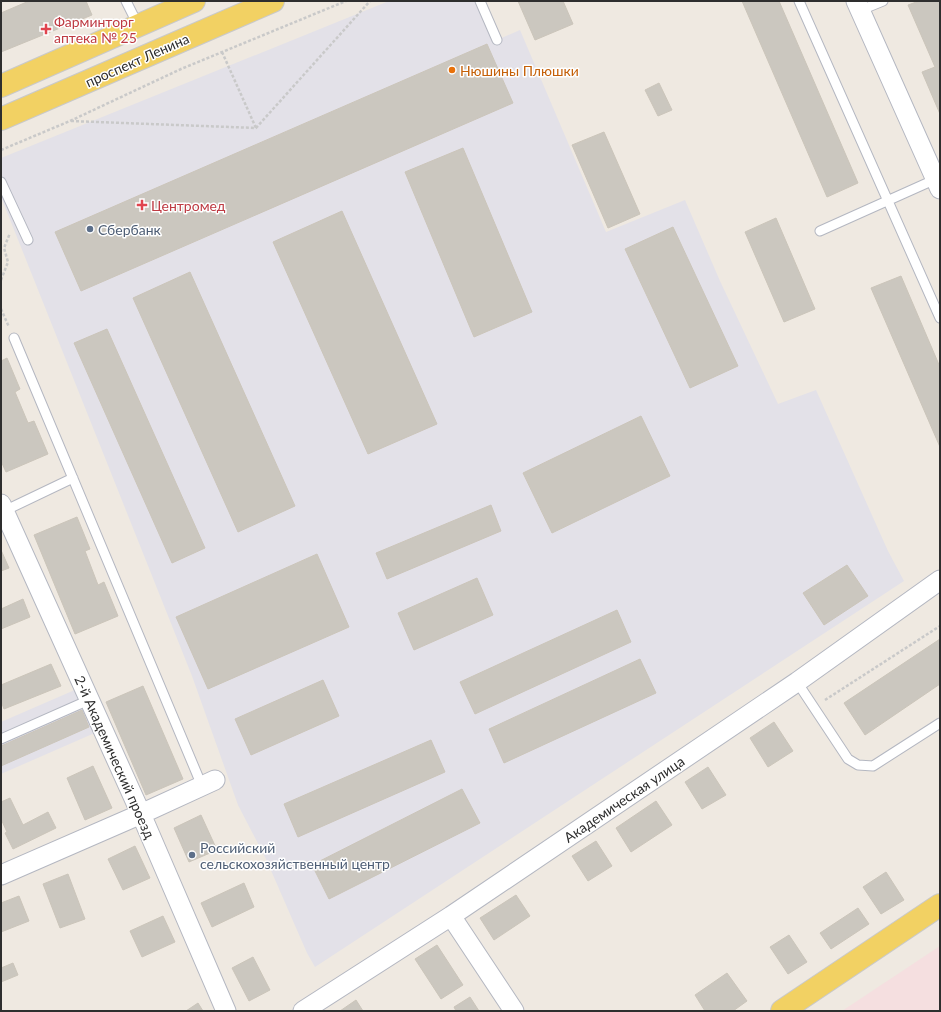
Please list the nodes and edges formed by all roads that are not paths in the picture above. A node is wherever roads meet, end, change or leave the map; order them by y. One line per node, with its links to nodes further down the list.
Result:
1 (126, 1): 8 (lane)
2 (194, 1): 8 (main road)
3 (272, 1): 11 (main road, проспект Ленина)
4 (480, 1): 9 (lane)
5 (799, 1): 14 (lane)
6 (883, 1): 7 (lane)
7 (858, 6): 13 (street)
8 (138, 26): 10 (main road)
9 (497, 40)
10 (1, 86)
11 (1, 119)
12 (1, 182): 16 (lane)
13 (938, 184): 14 (lane)
14 (888, 200): 15 (lane); 17 (lane)
15 (820, 231)
16 (28, 240)
17 (940, 318)
18 (14, 338): 19 (lane)
19 (73, 478): 20 (lane); 26 (lane)
20 (2, 508): 23 (street, 2-й Академический проезд)
21 (940, 580): 22 (street, Академическая улица)
22 (797, 682): 24 (lane); 30 (street, Академическая улица)
23 (89, 700): 25 (lane); 27 (street, 2-й Академический проезд)
24 (940, 723)
25 (1, 739)
26 (208, 783): 27 (street)
27 (140, 814): 28 (street); 31 (street, 2-й Академический проезд)
28 (1, 875)
29 (940, 904): 34 (main road)
30 (451, 916): 32 (street, Академическая улица); 33 (street)
31 (226, 1011)
32 (302, 1011)
33 (514, 1011)
34 (782, 1011)

